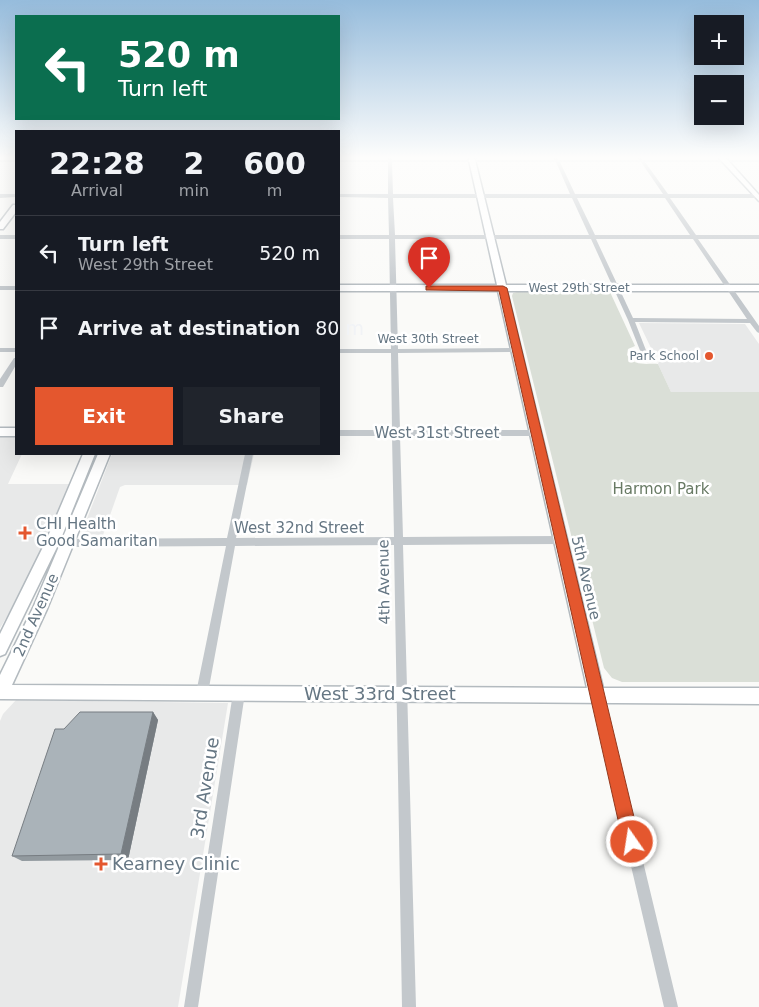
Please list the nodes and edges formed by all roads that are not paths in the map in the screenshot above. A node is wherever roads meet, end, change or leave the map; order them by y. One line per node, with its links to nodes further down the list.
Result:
1 (390, 203): 10 (street, 4th Avenue)
2 (482, 203): 11 (street, 5th Avenue)
3 (577, 203): 12 (street)
4 (668, 203): 13 (street)
5 (15, 208): 6 (street)
6 (0, 227)
7 (0, 237): 8 (street)
8 (15, 237)
9 (340, 237): 10 (street)
10 (391, 237): 11 (street); 18 (street, 4th Avenue)
11 (490, 237): 12 (street); 19 (street, 5th Avenue)
12 (592, 237): 13 (street); 20 (street)
13 (694, 237): 14 (street); 21 (street)
14 (759, 238)
15 (0, 288): 16 (street)
16 (15, 288)
17 (340, 288): 18 (street, West 29th Street)
18 (392, 288): 19 (street, West 29th Street); 28 (street, 4th Avenue)
19 (503, 288): 20 (street, West 29th Street); 29 (street, 5th Avenue)
20 (616, 288): 21 (street, West 29th Street); 23 (street)
21 (729, 288): 22 (street, West 29th Street); 24 (street)
22 (759, 288)
23 (631, 320): 24 (street); 31 (street)
24 (752, 320): 25 (street)
25 (759, 331)
26 (0, 350): 27 (street)
27 (15, 350)
28 (394, 350): 29 (street, West 30th Street); 30 (street, West 30th Street); 37 (street, 4th Avenue)
29 (516, 350): 38 (street, 5th Avenue)
30 (340, 351)
31 (646, 358)
32 (15, 362): 33 (street)
33 (0, 385)
34 (0, 432): 35 (street)
35 (15, 432)
36 (340, 433): 37 (street, West 31st Street)
37 (396, 433): 38 (street, West 31st Street); 43 (street, 4th Avenue)
38 (536, 433): 42 (street, 5th Avenue)
39 (89, 455): 46 (street, 2nd Avenue)
40 (104, 455): 45 (street, 2nd Avenue)
41 (249, 455): 44 (street)
42 (561, 540): 43 (street, West 32nd Street); 51 (street, 5th Avenue)
43 (398, 541): 44 (street, West 32nd Street); 50 (street, 4th Avenue)
44 (231, 542): 45 (street, West 32nd Street); 48 (street)
45 (68, 543): 47 (street, 2nd Avenue)
46 (0, 649)
47 (0, 692): 48 (street, West 33rd Street)
48 (202, 693): 49 (street, West 33rd Street)
49 (239, 693): 50 (street, West 33rd Street); 53 (street, 3rd Avenue)
50 (402, 694): 51 (street, West 33rd Street); 54 (street, 4th Avenue)
51 (597, 695): 52 (street, West 33rd Street); 55 (street, 5th Avenue)
52 (759, 696)
53 (191, 1007)
54 (409, 1007)
55 (671, 1007)

